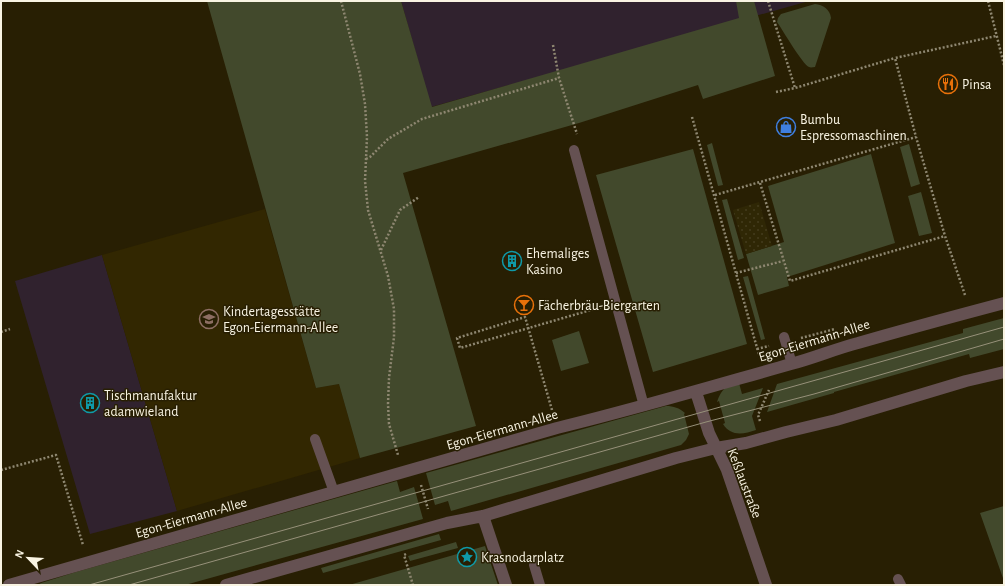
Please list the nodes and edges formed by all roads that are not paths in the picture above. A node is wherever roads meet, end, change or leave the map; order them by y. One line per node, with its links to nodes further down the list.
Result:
1 (574, 150): 7 (lane)
2 (1004, 302): 4 (street, Egon-Eiermann-Allee)
3 (784, 337): 4 (lane)
4 (792, 364): 6 (street, Egon-Eiermann-Allee)
5 (1004, 372): 9 (street)
6 (696, 392): 7 (street, Egon-Eiermann-Allee); 9 (street, Keßlaustraße)
7 (644, 406): 10 (street, Egon-Eiermann-Allee)
8 (315, 439): 10 (lane)
9 (716, 448): 11 (street); 18 (street, Keßlaustraße)
10 (334, 492): 14 (street, Egon-Eiermann-Allee)
11 (482, 516): 13 (street); 16 (street)
12 (536, 559): 17 (lane)
13 (261, 581): 15 (street)
14 (10, 585)
15 (226, 585)
16 (506, 585)
17 (540, 585)
18 (766, 585)

